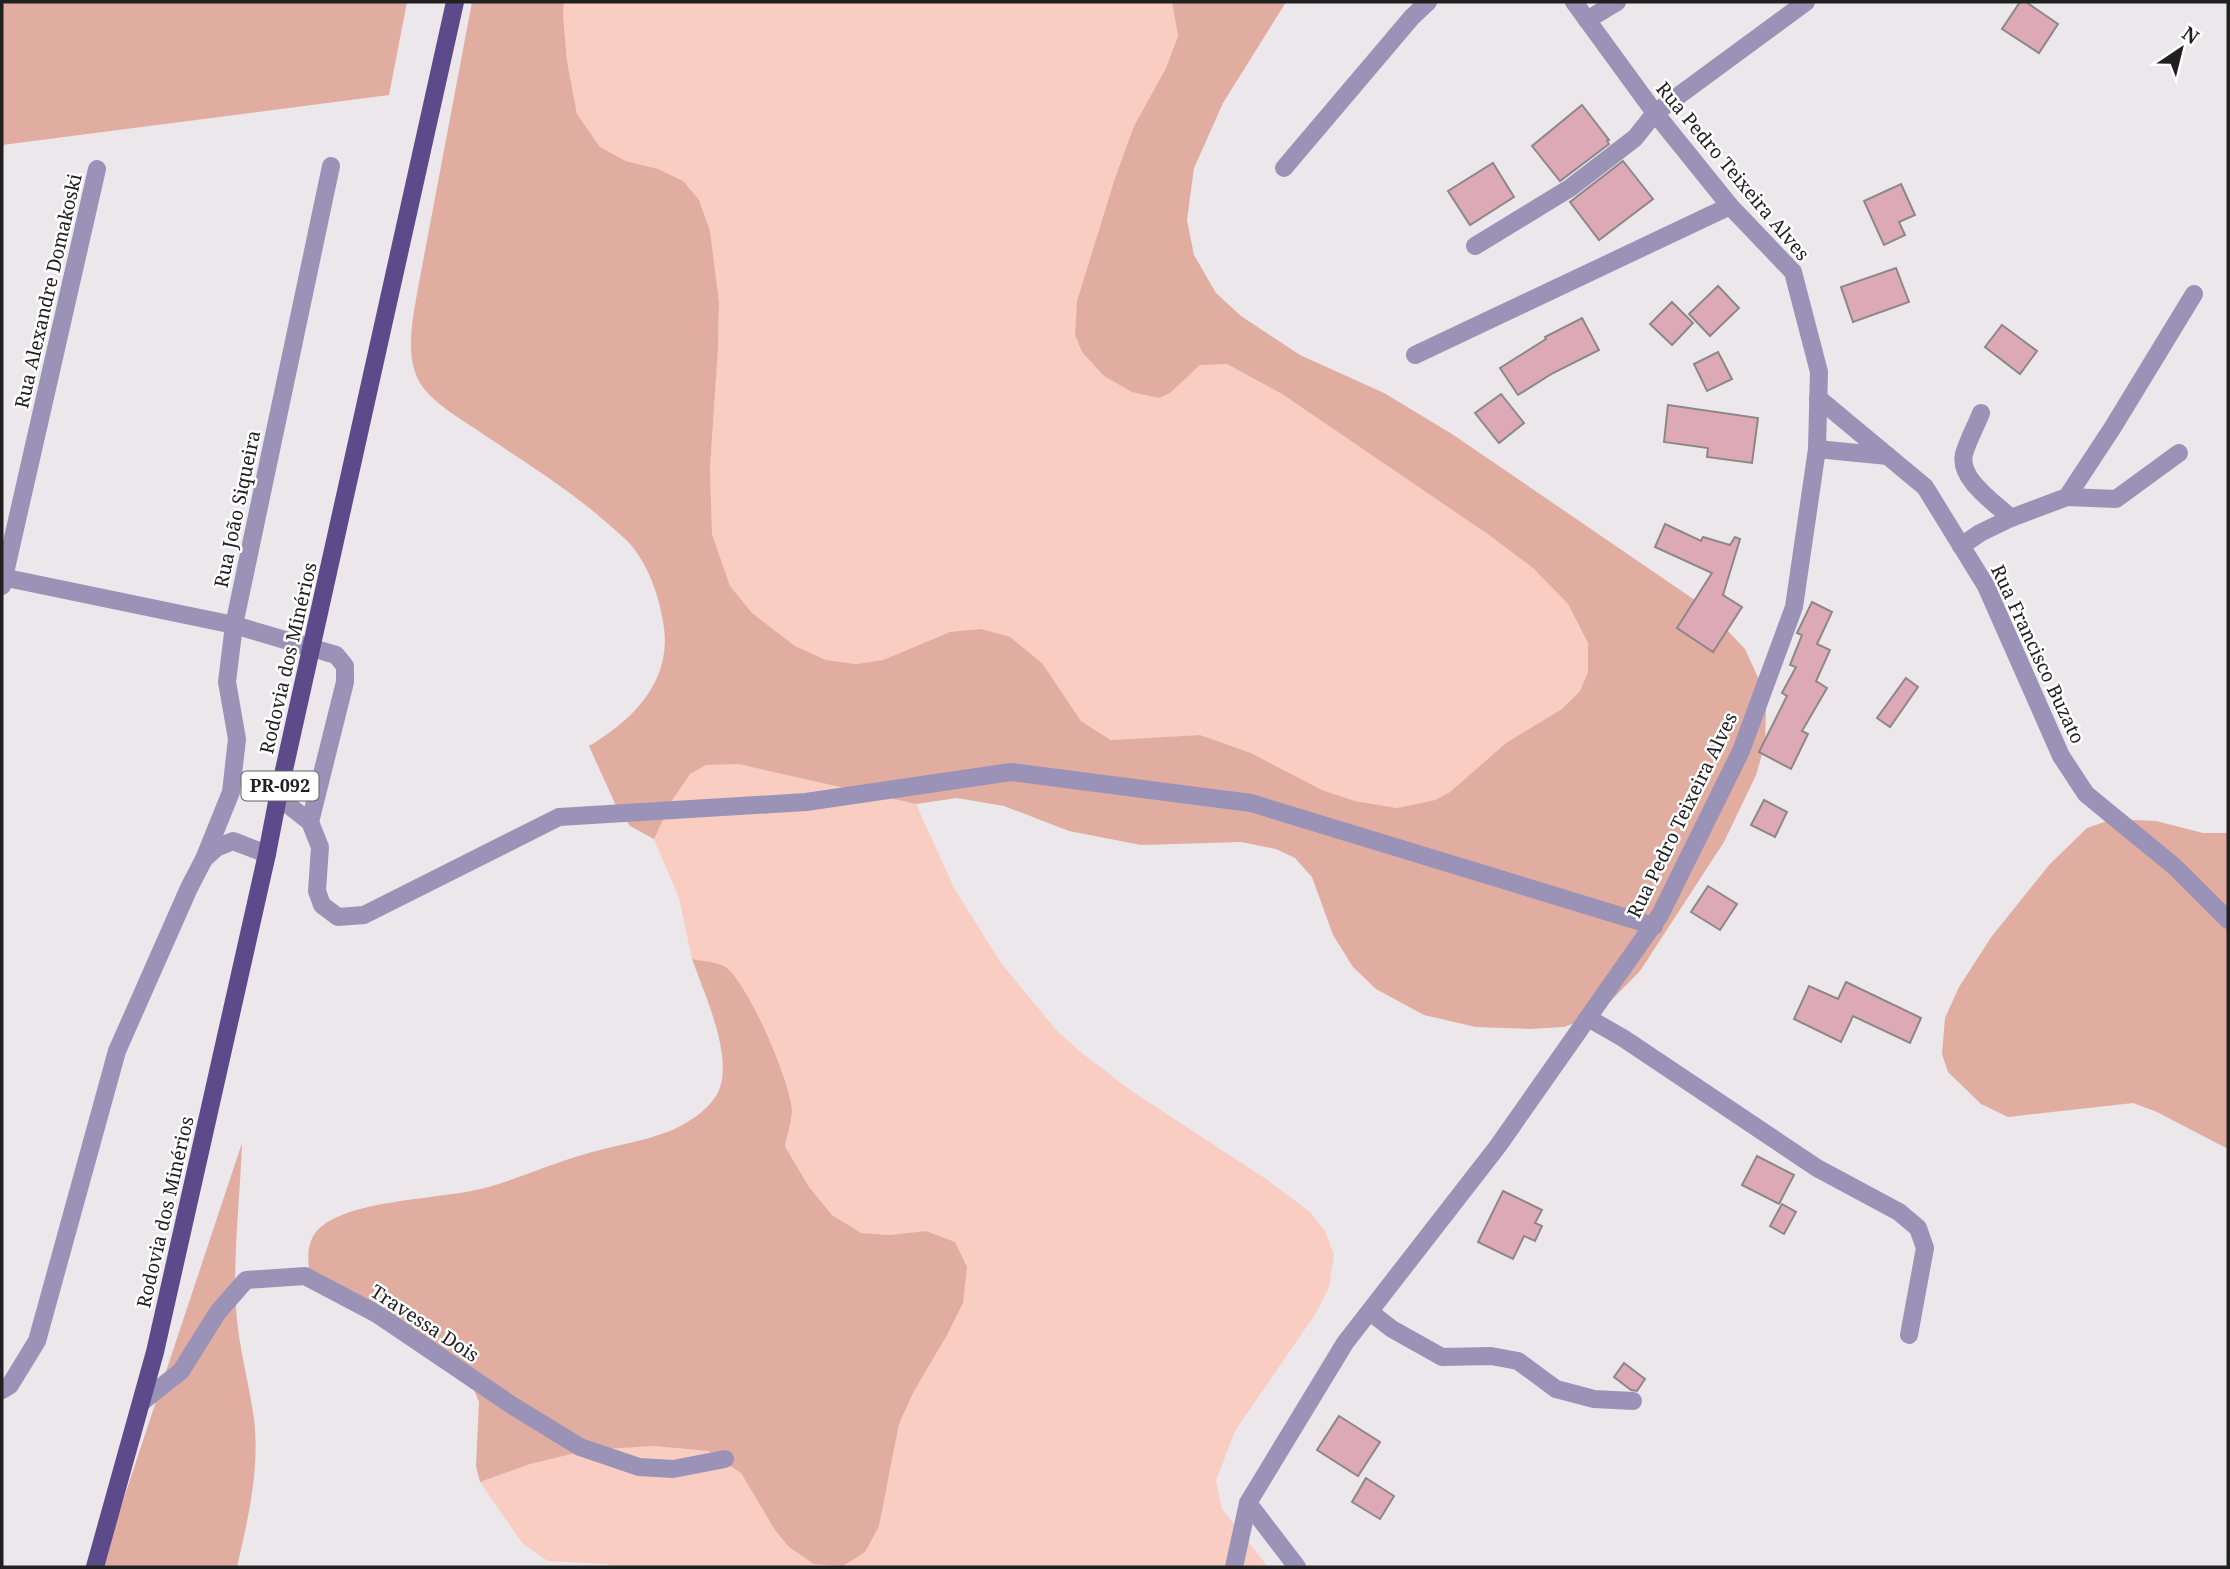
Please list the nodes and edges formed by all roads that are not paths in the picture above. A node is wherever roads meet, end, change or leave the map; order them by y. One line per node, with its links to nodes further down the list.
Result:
1 (455, 2): 25 (main road, Rodovia dos Minérios / PR-092)
2 (1428, 2): 9 (street)
3 (1574, 2): 6 (street, Rua Pedro Teixeira Alves)
4 (1617, 2): 6 (street)
5 (1806, 2): 7 (street)
6 (1587, 20): 7 (street, Rua Pedro Teixeira Alves)
7 (1655, 113): 11 (street, Rua Pedro Teixeira Alves); 12 (street)
8 (331, 166): 24 (street, Rua João Siqueira)
9 (1284, 168)
10 (97, 169): 23 (street, Rua Alexandre Domakoski)
11 (1730, 206): 14 (street); 15 (street, Rua Pedro Teixeira Alves)
12 (1475, 246)
13 (2194, 294): 20 (street)
14 (1415, 355)
15 (1818, 398): 17 (street, Rua Pedro Teixeira Alves); 19 (street, Rua Francisco Buzato)
16 (1981, 413): 21 (street)
17 (1817, 450): 19 (street); 31 (street, Rua Pedro Teixeira Alves)
18 (2179, 453): 20 (street)
19 (1888, 456): 22 (street, Rua Francisco Buzato)
20 (2067, 497): 21 (street)
21 (2011, 518): 22 (street)
22 (1961, 546): 30 (street, Rua Francisco Buzato)
23 (2, 580): 24 (street)
24 (234, 625): 25 (street); 29 (street, Rua João Siqueira)
25 (312, 647): 26 (main road, Rodovia dos Minérios / PR-092); 27 (street)
26 (278, 797): 27 (street); 28 (main road, Rodovia dos Minérios / PR-092)
27 (310, 822): 31 (street)
28 (267, 854): 29 (street); 37 (main road, Rodovia dos Minérios / PR-092)
29 (204, 859): 35 (street, Rua João Siqueira)
30 (2228, 920)
31 (1654, 926): 32 (street, Rua Pedro Teixeira Alves)
32 (1588, 1018): 33 (street, Rua Pedro Teixeira Alves); 34 (street)
33 (1370, 1312): 36 (street); 39 (street, Rua Pedro Teixeira Alves)
34 (1909, 1335)
35 (2, 1390)
36 (1633, 1401)
37 (142, 1402): 38 (street, Travessa Dois); 40 (main road, Rodovia dos Minérios / PR-092)
38 (725, 1460)
39 (1248, 1503): 41 (street, Rua Pedro Teixeira Alves); 42 (street)
40 (95, 1567)
41 (1234, 1567)
42 (1297, 1567)

